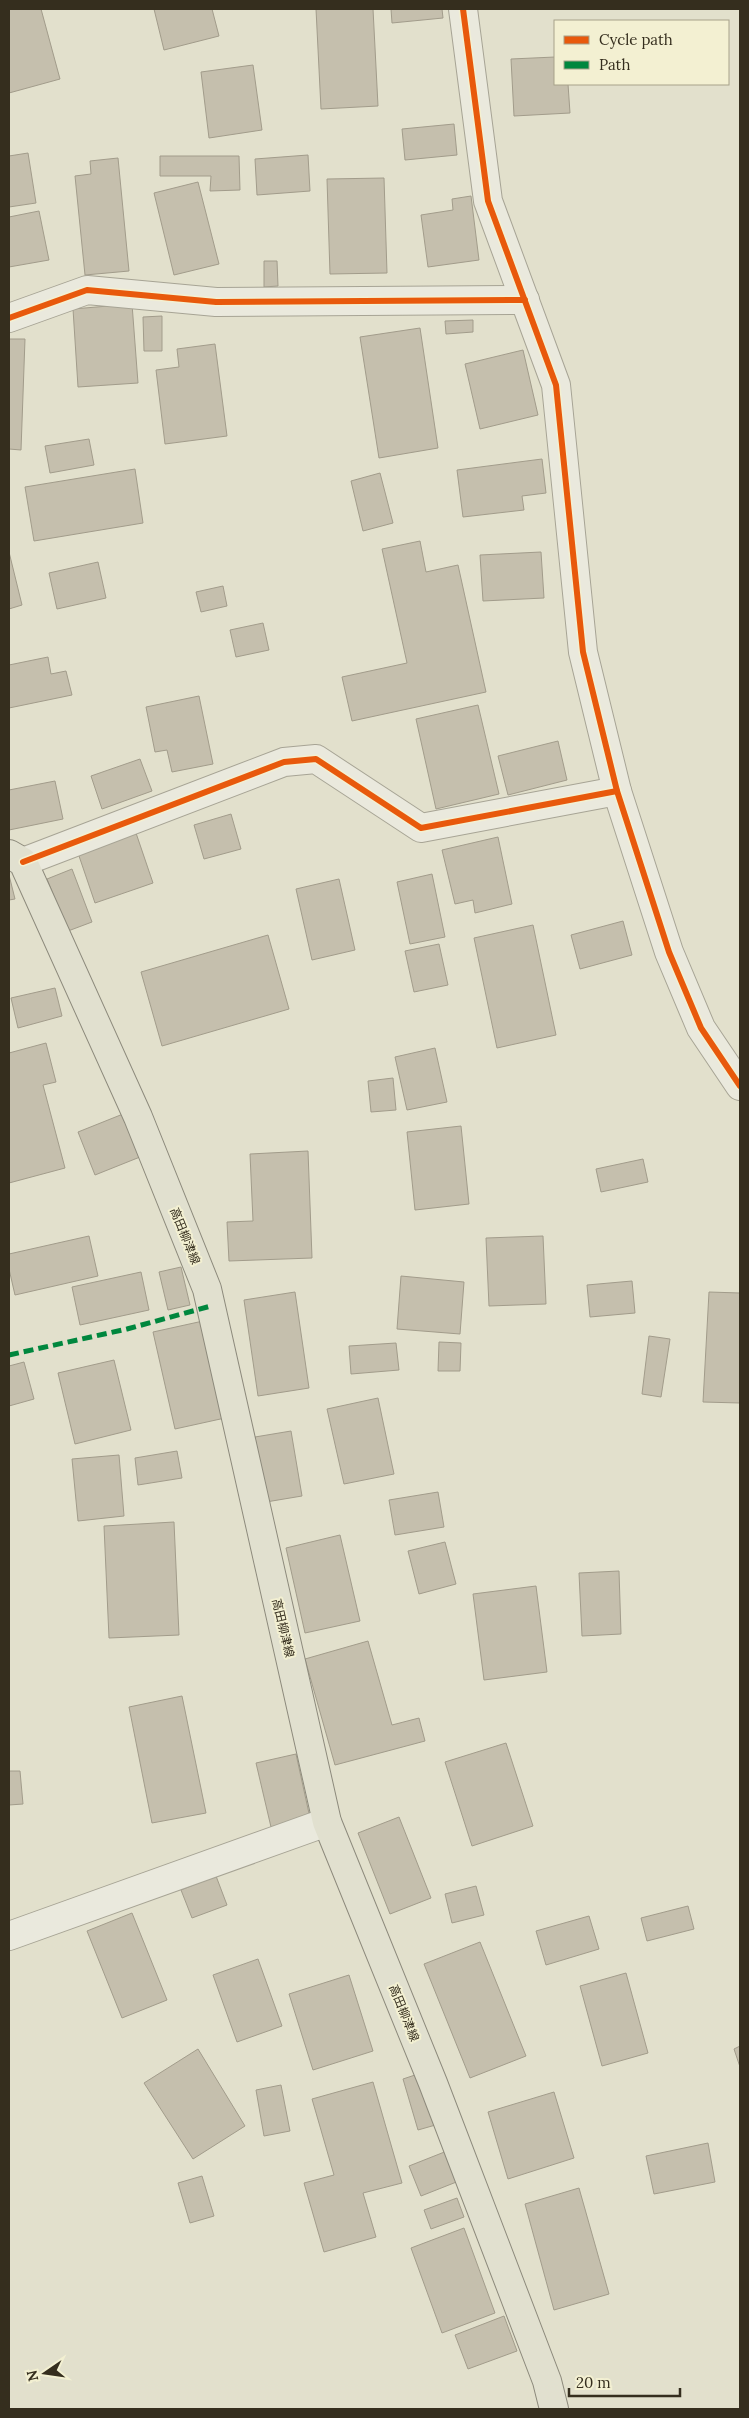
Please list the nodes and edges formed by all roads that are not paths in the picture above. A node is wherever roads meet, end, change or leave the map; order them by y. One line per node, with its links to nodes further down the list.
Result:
1 (463, 9): 2 (street)
2 (525, 300): 3 (street); 4 (street)
3 (9, 318)
4 (617, 790): 5 (street); 6 (street)
5 (16, 858): 7 (main road, 高田柳津線)
6 (740, 1086)
7 (327, 1822): 8 (street); 9 (main road, 高田柳津線)
8 (9, 1936)
9 (554, 2409)

